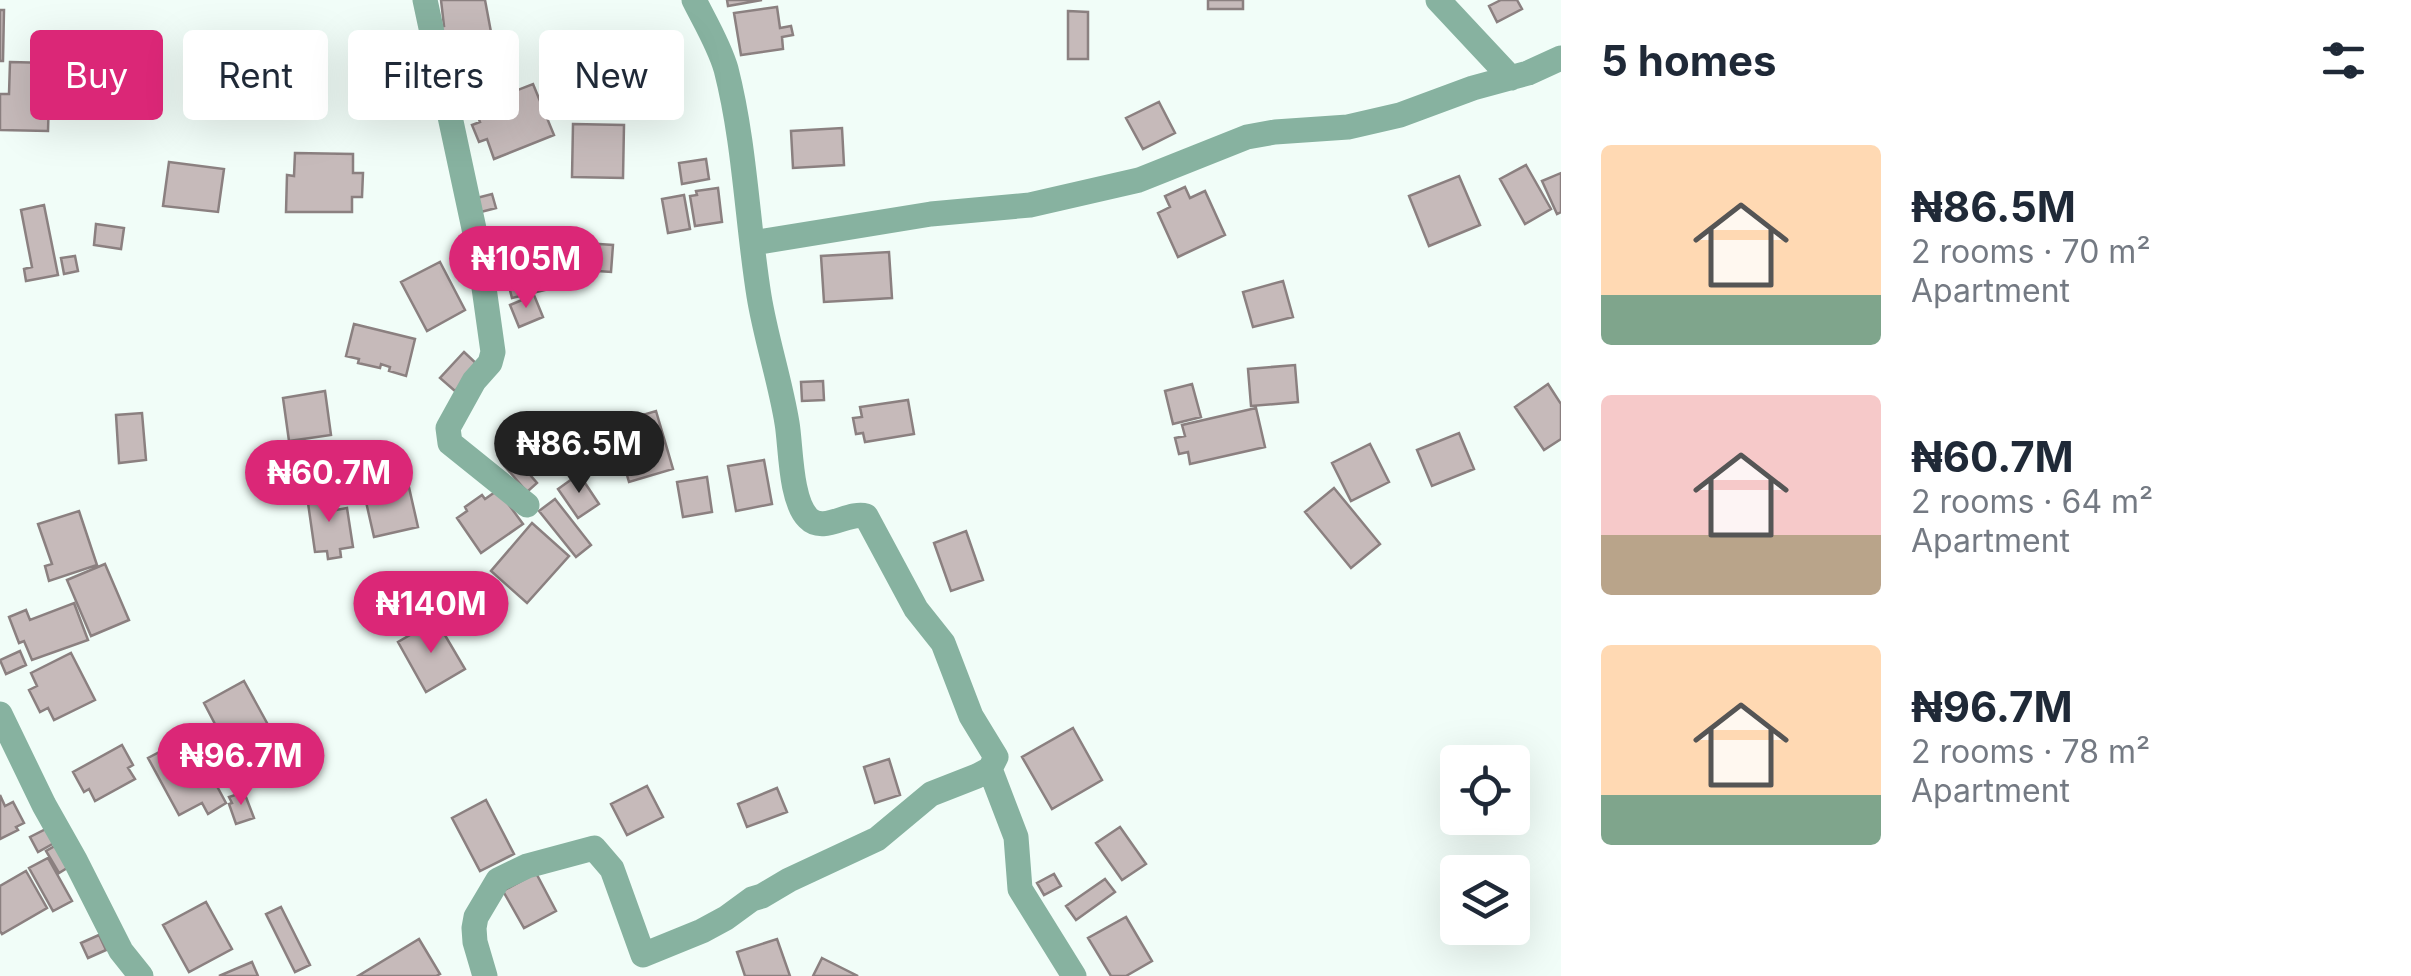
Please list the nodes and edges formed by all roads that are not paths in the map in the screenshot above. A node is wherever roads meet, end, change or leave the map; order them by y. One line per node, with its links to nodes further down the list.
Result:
1 (426, 0): 7 (street)
2 (694, 0): 6 (street)
3 (1438, 0): 5 (street)
4 (1561, 58): 5 (street)
5 (1511, 78): 6 (street)
6 (753, 243): 9 (street)
7 (527, 505)
8 (0, 714): 10 (street)
9 (990, 769): 11 (street); 12 (street)
10 (141, 976)
11 (485, 976)
12 (1074, 976)

